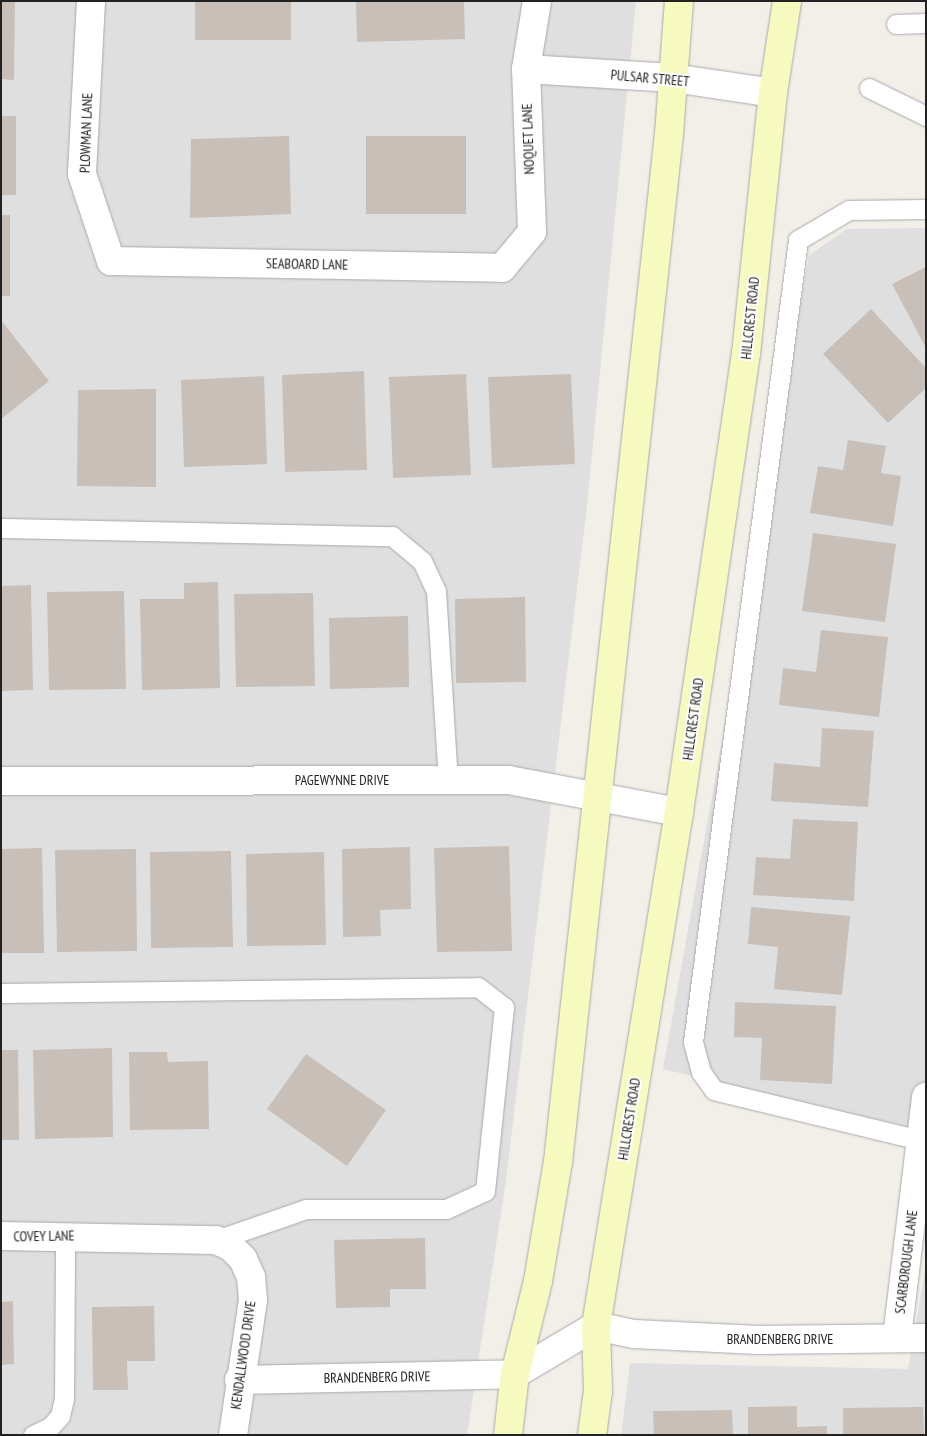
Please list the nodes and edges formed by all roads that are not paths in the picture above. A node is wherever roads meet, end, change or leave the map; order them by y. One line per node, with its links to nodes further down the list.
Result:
1 (91, 1): 13 (street, PLOWMAN LANE)
2 (537, 1): 7 (street, NOQUET LANE)
3 (679, 1): 8 (main road)
4 (787, 1): 10 (main road, HILLCREST ROAD)
5 (896, 24): 6 (lane)
6 (926, 24)
7 (526, 69): 8 (street, PULSAR STREET); 14 (street, NOQUET LANE)
8 (673, 78): 10 (street, PULSAR STREET); 18 (main road)
9 (869, 88): 11 (lane)
10 (773, 93): 19 (main road, HILLCREST ROAD)
11 (926, 116)
12 (926, 209): 22 (lane)
13 (111, 261): 14 (street, SEABOARD LANE)
14 (502, 268)
15 (1, 528): 16 (lane)
16 (448, 780): 17 (street, PAGEWYNNE DRIVE); 18 (street, PAGEWYNNE DRIVE)
17 (1, 781)
18 (596, 798): 19 (street, PAGEWYNNE DRIVE); 29 (main road)
19 (679, 812): 26 (main road, HILLCREST ROAD)
20 (1, 992): 25 (lane)
21 (926, 1097): 22 (street, SCARBOROUGH LANE)
22 (920, 1140): 27 (street, SCARBOROUGH LANE)
23 (1, 1236): 24 (street, COVEY LANE)
24 (76, 1236): 25 (street, KENDALLWOOD DRIVE); 31 (lane)
25 (216, 1240): 30 (street, KENDALLWOOD DRIVE)
26 (596, 1326): 27 (street, BRANDENBERG DRIVE); 29 (street); 34 (main road, HILLCREST ROAD)
27 (897, 1338): 28 (street, BRANDENBERG DRIVE)
28 (926, 1338)
29 (515, 1374): 30 (street, BRANDENBERG DRIVE); 33 (main road)
30 (239, 1380): 32 (street, KENDALLWOOD DRIVE)
31 (33, 1435)
32 (233, 1435)
33 (508, 1435)
34 (592, 1435)

